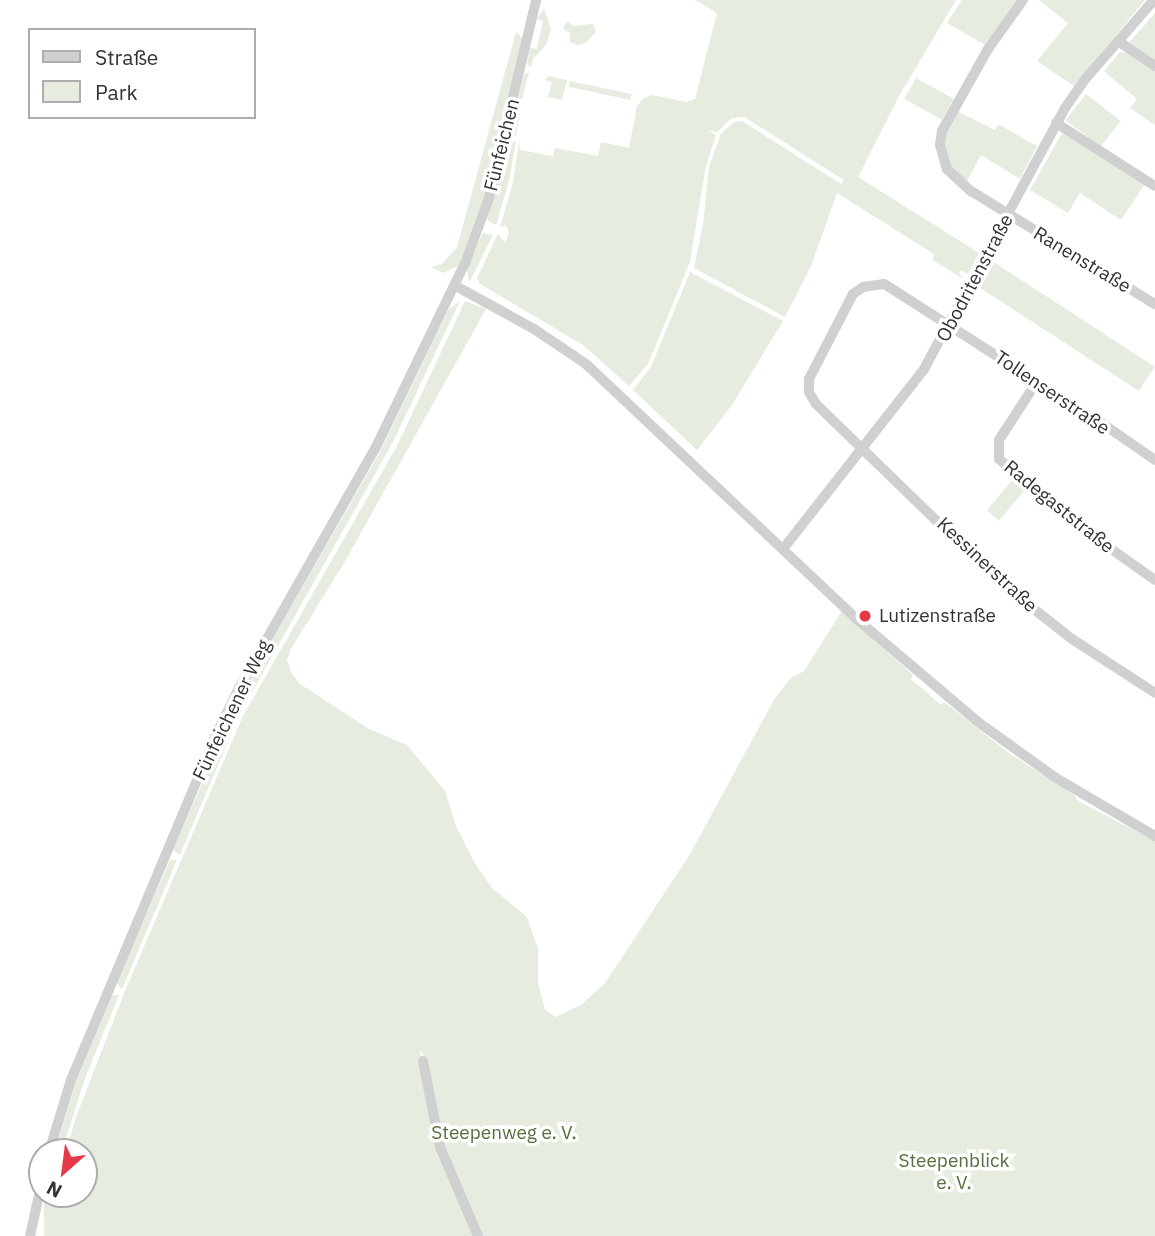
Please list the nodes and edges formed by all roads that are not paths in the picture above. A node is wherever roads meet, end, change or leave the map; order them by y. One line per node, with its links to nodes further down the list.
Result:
1 (536, 0): 9 (street, Fünfeichen)
2 (1023, 0): 8 (street, Ranenstraße)
3 (1154, 0): 4 (street, Obodritenstraße)
4 (1118, 41): 5 (street); 6 (street, Obodritenstraße)
5 (1155, 66)
6 (1056, 123): 7 (street); 8 (street, Obodritenstraße)
7 (1155, 186)
8 (1009, 216): 10 (street, Ranenstraße); 11 (street, Obodritenstraße)
9 (454, 285): 15 (street); 20 (street, Fünfeichener Weg)
10 (1155, 304)
11 (950, 325): 12 (street, Tollenserstraße); 13 (street, Obodritenstraße); 13 (street, Tollenserstraße)
12 (1036, 383): 14 (street, Tollenserstraße); 16 (street, Radegaststraße)
13 (863, 449): 15 (street, Obodritenstraße); 17 (street, Kessinerstraße)
14 (1155, 460)
15 (783, 549): 18 (street)
16 (1155, 580)
17 (1155, 693)
18 (1155, 836)
19 (423, 1061): 23 (street)
20 (54, 1138)
21 (36, 1208): 22 (street)
22 (30, 1236)
23 (478, 1236)

